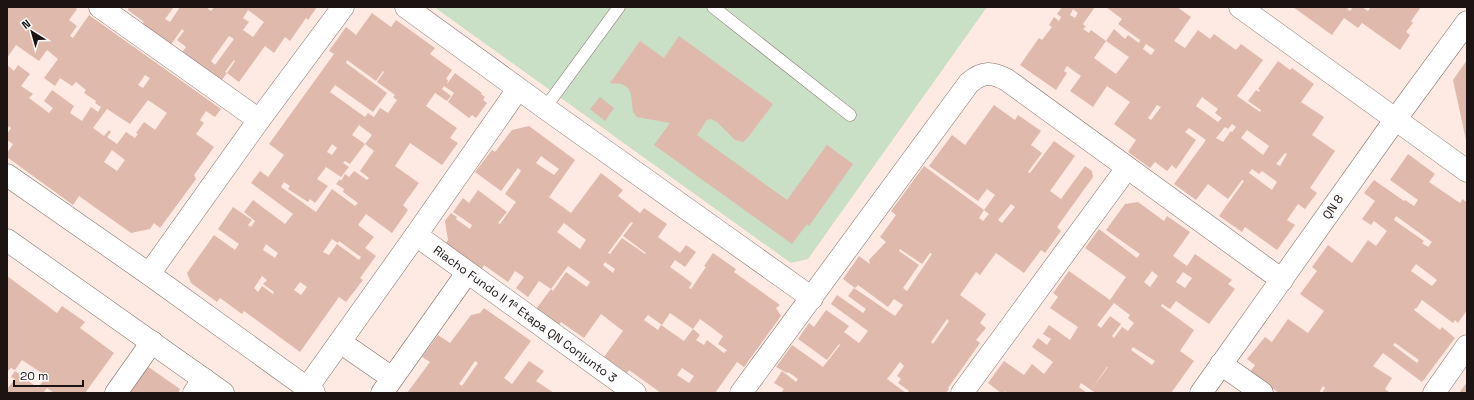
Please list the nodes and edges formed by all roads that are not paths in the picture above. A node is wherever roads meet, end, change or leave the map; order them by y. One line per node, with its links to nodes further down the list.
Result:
1 (101, 7): 11 (street)
2 (343, 7): 11 (street)
3 (406, 7): 8 (street)
4 (619, 7): 9 (lane)
5 (713, 7): 10 (lane)
6 (1243, 8): 12 (street)
7 (1467, 22): 12 (street, QN 8)
8 (518, 89): 9 (street); 16 (street)
9 (545, 108): 21 (street)
10 (850, 115)
11 (259, 120): 19 (street)
12 (1395, 120): 14 (street); 20 (street, QN 8)
13 (1127, 168): 20 (street); 21 (street); 33 (street)
14 (1467, 171)
15 (7, 175): 19 (street)
16 (416, 235): 18 (street, Riacho Fundo II 1ª Etapa QN Conjunto 3); 23 (street)
17 (7, 240): 22 (street)
18 (467, 273): 27 (street); 31 (street, Riacho Fundo II 1ª Etapa QN Conjunto 3)
19 (149, 274): 28 (street)
20 (1282, 280): 25 (street, QN 8)
21 (812, 298): 32 (street)
22 (152, 342): 26 (street); 29 (street)
23 (340, 342): 27 (street); 28 (street)
24 (1467, 346): 36 (street)
25 (1221, 364): 34 (street, QN 8); 35 (street)
26 (199, 386): 30 (street)
27 (387, 386)
28 (311, 390)
29 (116, 393)
30 (224, 393)
31 (635, 393)
32 (741, 393)
33 (962, 393)
34 (1201, 393)
35 (1262, 393)
36 (1434, 393)

